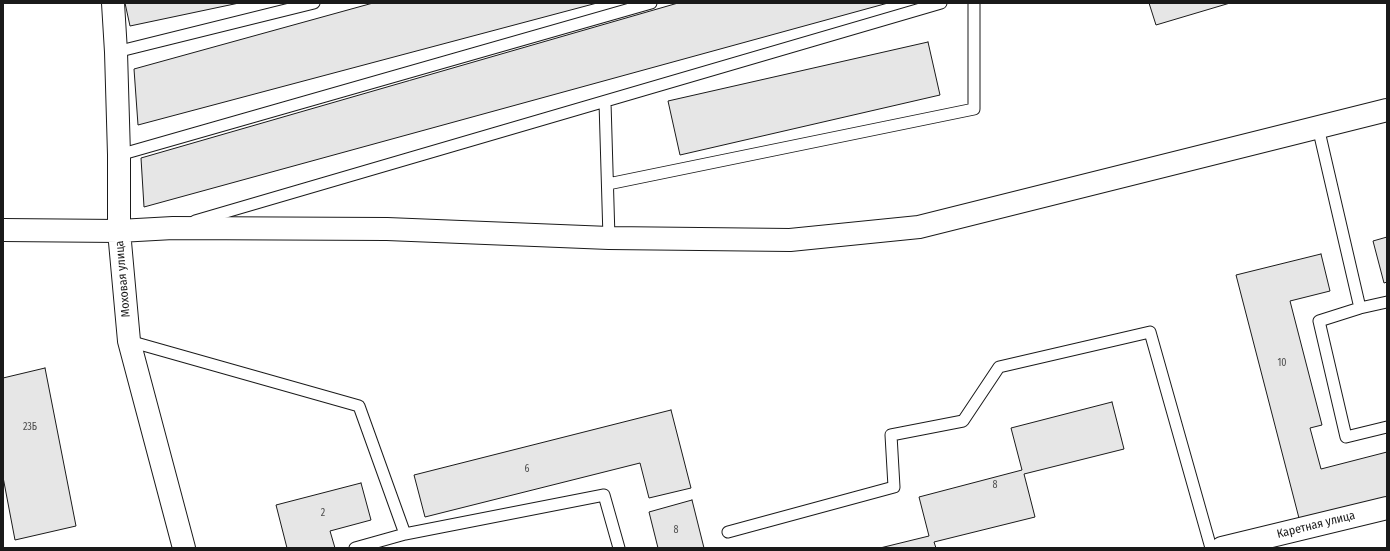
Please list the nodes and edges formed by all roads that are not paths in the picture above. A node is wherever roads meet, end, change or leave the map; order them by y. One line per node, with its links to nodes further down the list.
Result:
1 (113, 3): 6 (street, Моховая улица)
2 (314, 3): 6 (lane)
3 (651, 3): 10 (lane)
4 (941, 3): 7 (lane)
5 (974, 3): 11 (lane)
6 (116, 52): 10 (street, Моховая улица)
7 (605, 102): 11 (lane); 12 (lane)
8 (1387, 110): 9 (street)
9 (1318, 127): 15 (street); 17 (lane)
10 (119, 155): 14 (street, Моховая улица)
11 (608, 184): 15 (lane)
12 (173, 228): 14 (street); 15 (street)
13 (3, 230): 14 (street)
14 (119, 231): 18 (street, Моховая улица)
15 (609, 238)
16 (1387, 302): 17 (lane)
17 (1360, 308): 19 (lane)
18 (129, 341): 22 (lane); 23 (street, Моховая улица)
19 (1387, 427)
20 (1387, 508): 27 (street, Каретная улица)
21 (728, 532): 26 (lane)
22 (405, 534): 24 (lane); 25 (lane)
23 (184, 548)
24 (354, 548)
25 (619, 548)
26 (1211, 548)
27 (1222, 548)

